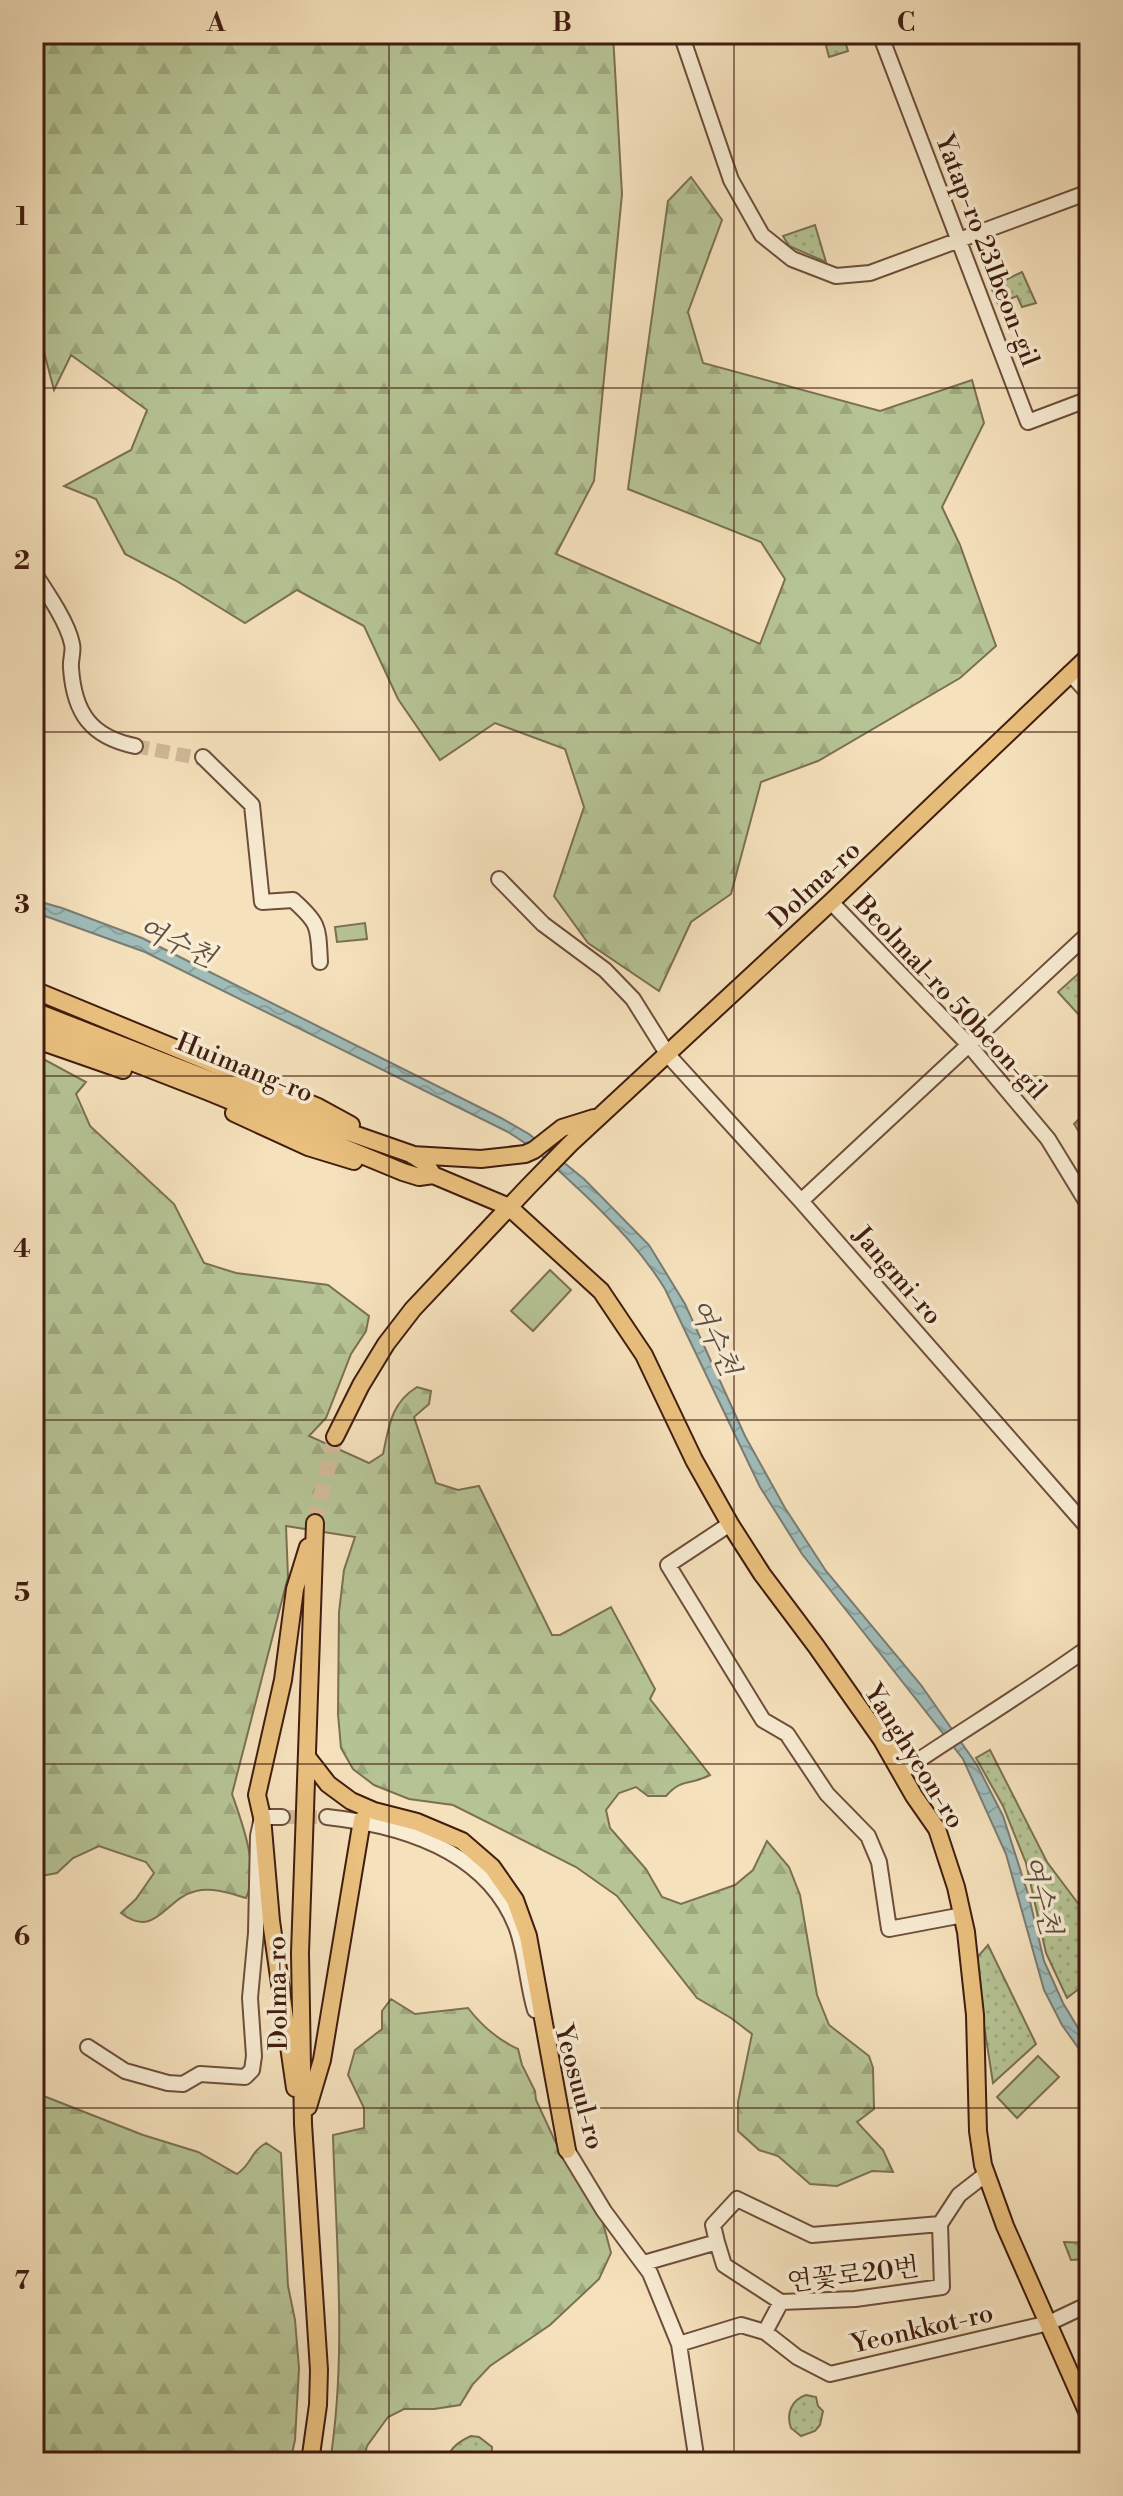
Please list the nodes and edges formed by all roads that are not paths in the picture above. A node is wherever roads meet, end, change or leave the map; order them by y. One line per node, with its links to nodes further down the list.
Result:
1 (681, 34): 4 (street)
2 (880, 34): 4 (street, Yatap-ro 231beon-gil)
3 (1089, 192): 4 (street)
4 (959, 242): 5 (street, Yatap-ro 231beon-gil)
5 (1089, 399)
6 (34, 573): 10 (street)
7 (1089, 656): 8 (main road, Dolma-ro)
8 (1070, 673): 9 (street); 13 (main road, Dolma-ro)
9 (1089, 694)
10 (135, 746)
11 (203, 757): 15 (street)
12 (499, 879): 21 (street, Jangmi-ro)
13 (831, 902): 20 (street, Beolmal-ro 50beon-gil); 21 (main road, Dolma-ro)
14 (1089, 933): 20 (street)
15 (320, 962)
16 (34, 990): 23 (main road)
17 (34, 1011): 23 (main road, Huimang-ro)
18 (34, 1024): 25 (main road, Huimang-ro)
19 (34, 1038): 25 (main road)
20 (969, 1045): 27 (street); 28 (street, Beolmal-ro 50beon-gil)
21 (668, 1055): 22 (main road, Dolma-ro); 27 (street, Jangmi-ro)
22 (600, 1116): 24 (main road); 29 (main road, Dolma-ro)
23 (391, 1147): 24 (main road, Huimang-ro)
24 (411, 1154): 26 (main road, Huimang-ro)
25 (403, 1172): 26 (main road, Huimang-ro)
26 (433, 1175): 29 (main road, Huimang-ro)
27 (801, 1201): 32 (street, Jangmi-ro)
28 (1089, 1206)
29 (509, 1207): 30 (main road); 31 (main road, Yanghyeon-ro)
30 (335, 1437)
31 (730, 1524): 35 (main road, Yanghyeon-ro); 40 (street)
32 (1089, 1529)
33 (1089, 1647): 35 (street)
34 (307, 1757): 36 (main road, Dolma-ro); 42 (main road, Dolma-ro); 43 (main road)
35 (901, 1772): 40 (main road, Yanghyeon-ro)
36 (262, 1817): 37 (street); 41 (street); 42 (main road)
37 (282, 1817)
38 (327, 1817): 39 (street, Yeosuul-ro)
39 (362, 1820): 42 (main road); 43 (street, Yeosuul-ro)
40 (963, 1915): 44 (main road, Yanghyeon-ro)
41 (88, 2047)
42 (303, 2124): 54 (main road, Dolma-ro)
43 (567, 2150): 47 (street, Yeosuul-ro)
44 (986, 2174): 45 (street); 50 (main road, Yanghyeon-ro)
45 (940, 2224): 46 (street, 연꽃로20번); 48 (street, 연꽃로20번)
46 (717, 2242): 47 (street); 48 (street)
47 (644, 2263): 52 (street, Yeosuul-ro)
48 (781, 2302): 51 (street, 연꽃로20번)
49 (1089, 2304): 50 (street, Yeonkkot-ro)
50 (1049, 2323): 51 (street, Yeonkkot-ro); 53 (main road, Yanghyeon-ro)
51 (765, 2332): 52 (street)
52 (679, 2344): 55 (street, Yeosuul-ro)
53 (1089, 2416)
54 (310, 2462)
55 (697, 2462)

